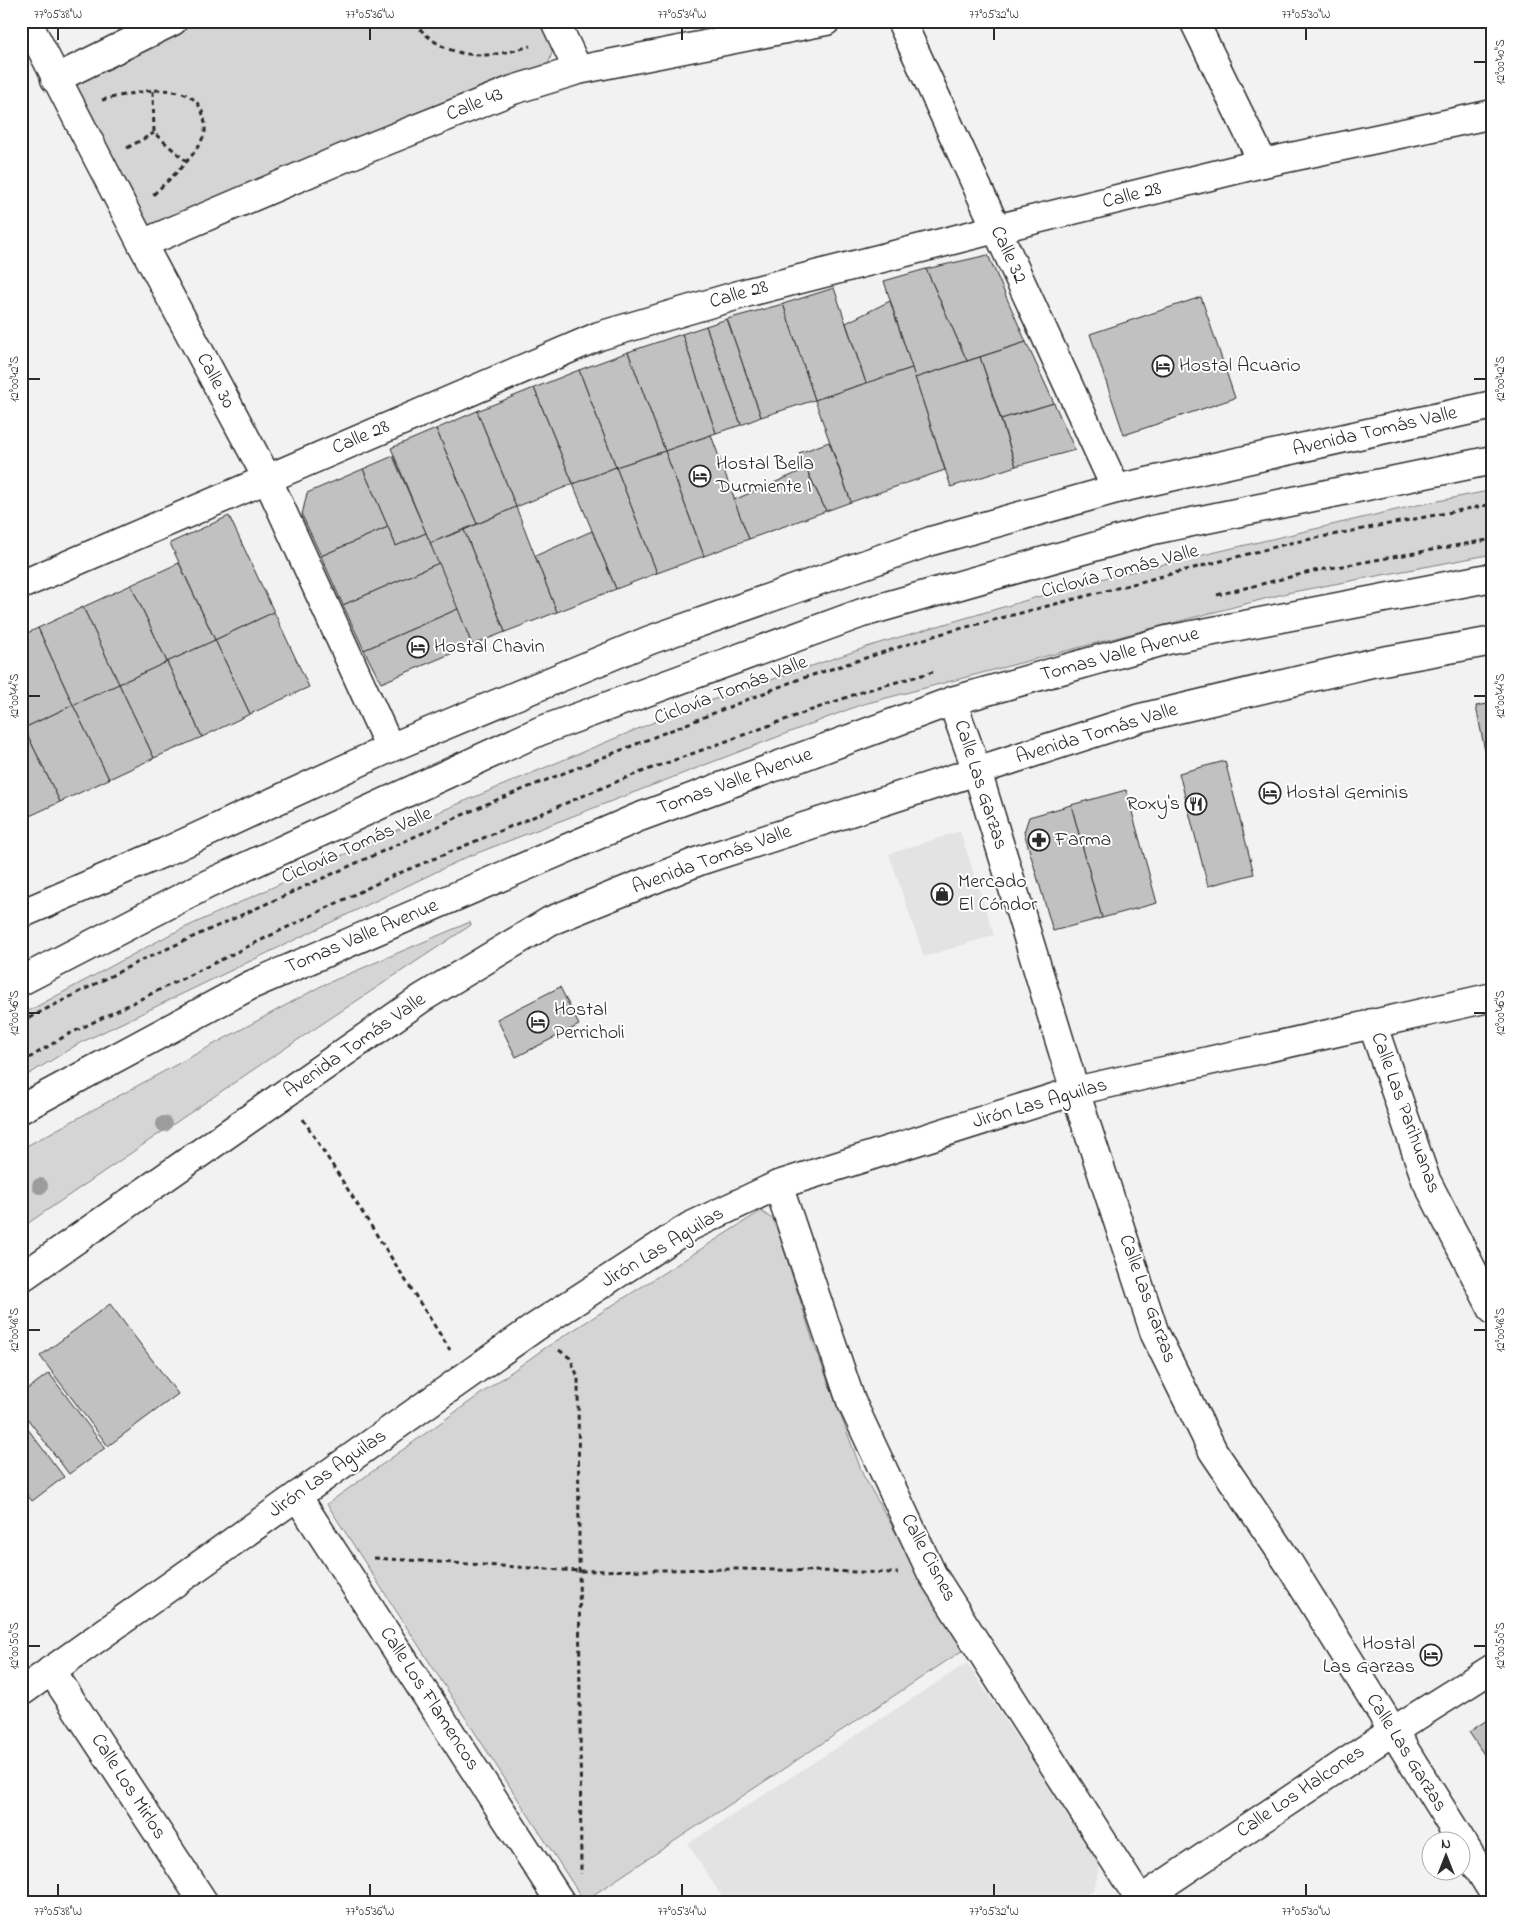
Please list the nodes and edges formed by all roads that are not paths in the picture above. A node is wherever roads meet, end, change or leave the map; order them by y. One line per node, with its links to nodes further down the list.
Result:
1 (27, 21): 8 (street, Calle 30)
2 (173, 21): 8 (street)
3 (554, 21): 7 (street)
4 (826, 21): 7 (street, Calle 43)
5 (901, 21): 11 (street, Calle 32)
6 (1194, 21): 10 (street)
7 (578, 70): 12 (street, Calle 43)
8 (55, 79): 12 (street, Calle 30)
9 (1493, 114): 10 (street, Calle 28)
10 (1263, 163): 11 (street, Calle 28)
11 (996, 229): 15 (street, Calle 28); 16 (street, Calle 32)
12 (142, 244): 15 (street, Calle 30)
13 (1493, 405): 16 (street, Avenida Tomás Valle)
14 (1493, 460): 24 (street)
15 (267, 478): 18 (street, Calle 28); 21 (street, Calle 30)
16 (1116, 489): 21 (street, Avenida Tomás Valle)
17 (1493, 577): 20 (street, Tomas Valle Avenue)
18 (21, 585)
19 (1493, 641): 22 (street, Avenida Tomás Valle)
20 (952, 701): 22 (street, Calle Las Garzas); 28 (street, Tomas Valle Avenue)
21 (390, 748): 23 (street, Avenida Tomás Valle)
22 (977, 771): 27 (street, Calle Las Garzas); 30 (street, Avenida Tomás Valle)
23 (21, 914)
24 (21, 981)
25 (1493, 997): 26 (street, Jirón Las Aguilas)
26 (1372, 1023): 27 (street, Jirón Las Aguilas); 31 (street, Calle Las Parihuanas)
27 (1075, 1092): 29 (street, Jirón Las Aguilas); 36 (street, Calle Las Garzas)
28 (21, 1109)
29 (778, 1185): 32 (street, Jirón Las Aguilas); 38 (street, Calle Cisnes)
30 (21, 1278)
31 (1493, 1310)
32 (297, 1496): 34 (street, Jirón Las Aguilas); 40 (street, Calle Los Flamencos)
33 (1493, 1668): 36 (street, Calle Los Halcones)
34 (52, 1670): 35 (street, Jirón Las Aguilas); 39 (street, Calle Los Mirlos)
35 (21, 1692)
36 (1393, 1731): 37 (street, Calle Las Garzas); 38 (street, Calle Los Halcones)
37 (1493, 1892)
38 (1138, 1901)
39 (204, 1903)
40 (561, 1903)

